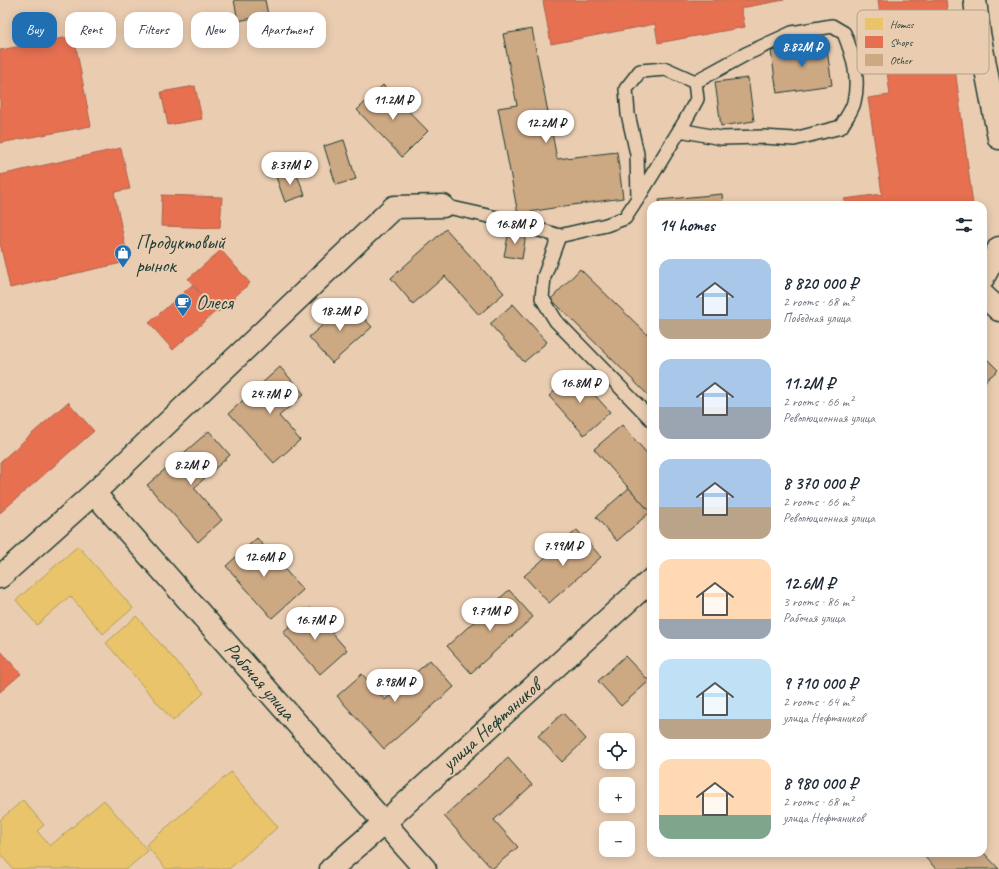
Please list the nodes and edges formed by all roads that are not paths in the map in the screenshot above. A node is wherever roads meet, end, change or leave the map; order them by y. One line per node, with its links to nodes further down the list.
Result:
1 (975, 0): 2 (street)
2 (976, 10)
3 (987, 74): 6 (street)
4 (695, 82): 5 (lane); 5 (lane); 7 (lane)
5 (680, 130): 7 (lane)
6 (999, 138)
7 (638, 198): 9 (lane)
8 (442, 206): 9 (lane); 15 (street)
9 (559, 236): 14 (lane)
10 (999, 248): 11 (street)
11 (987, 270)
12 (987, 299): 13 (street)
13 (999, 310)
14 (647, 415)
15 (94, 493): 16 (street); 18 (street, Рабочая улица)
16 (0, 577)
17 (647, 584): 18 (street, улица Нефтяников)
18 (384, 823): 19 (street, улица Нефтяников); 20 (street, Рабочая улица)
19 (331, 869)
20 (425, 869)

